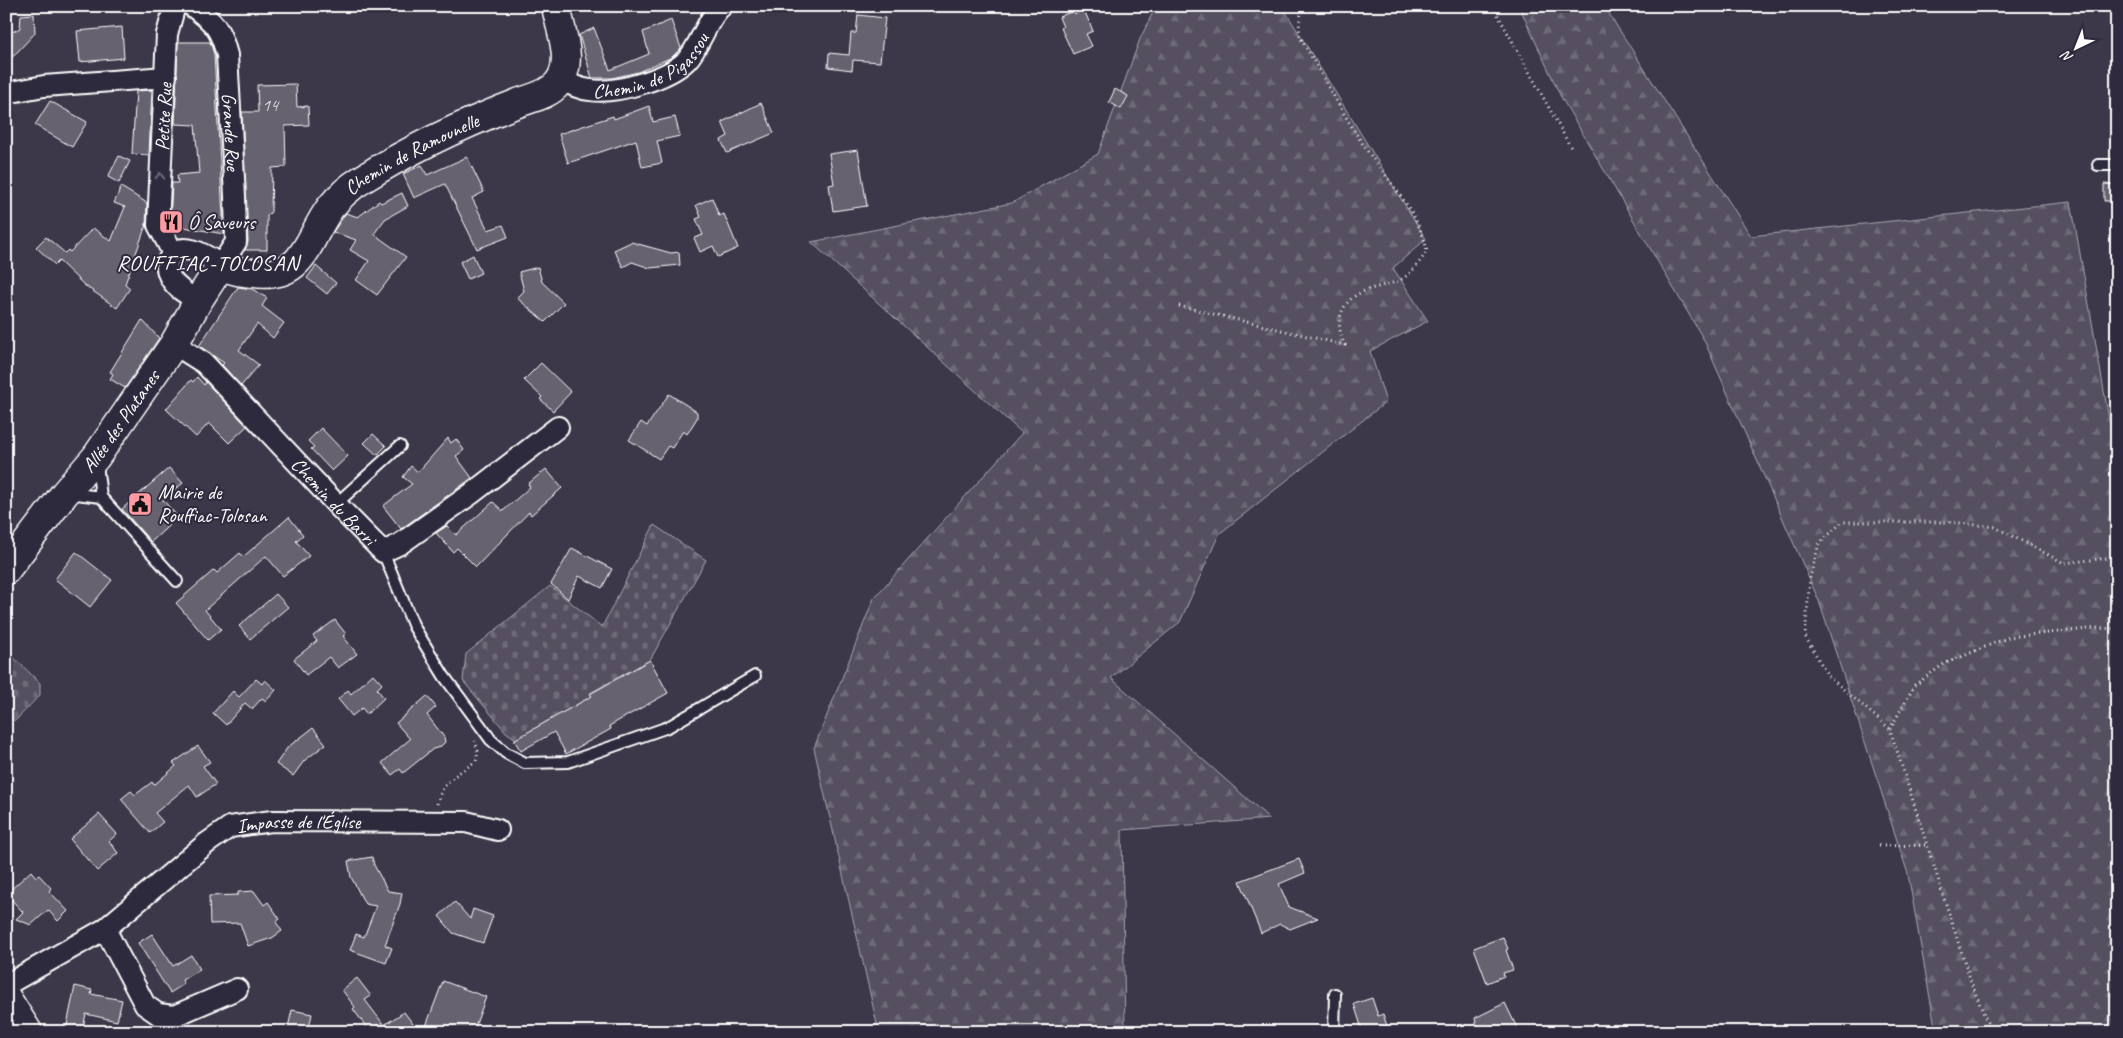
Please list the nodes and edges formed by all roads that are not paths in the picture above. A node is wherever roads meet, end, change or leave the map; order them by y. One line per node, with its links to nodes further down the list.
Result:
1 (556, 6): 5 (street)
2 (722, 6): 5 (street, Chemin de Pigassou)
3 (182, 7): 4 (street, Petite Rue); 10 (street, Grande Rue)
4 (166, 77): 6 (street); 9 (street, Petite Rue, one-way to 4)
5 (561, 79): 10 (street, Chemin de Ramounelle)
6 (6, 93)
7 (2098, 165): 8 (lane)
8 (2117, 165)
9 (173, 253): 10 (street); 11 (street)
10 (221, 265): 11 (street, Allée des Platanes)
11 (198, 301): 12 (street, Allée des Platanes)
12 (174, 344): 15 (street, Allée des Platanes); 18 (street, Chemin du Barri)
13 (558, 427): 19 (street, Chemin du Barri)
14 (400, 446): 18 (lane)
15 (96, 457): 16 (street, Allée des Platanes); 17 (lane)
16 (66, 493): 17 (lane); 20 (street, Allée des Platanes)
17 (101, 498): 21 (lane)
18 (336, 504): 19 (street, Chemin du Barri)
19 (383, 552): 22 (lane)
20 (7, 569)
21 (177, 581)
22 (755, 676)
23 (498, 830): 24 (street, Impasse de l'Église)
24 (105, 928): 25 (street, Impasse de l'Église); 26 (street)
25 (6, 985)
26 (237, 989)
27 (1335, 994): 30 (lane)
28 (6, 997): 29 (street)
29 (28, 1032)
30 (1334, 1032)

